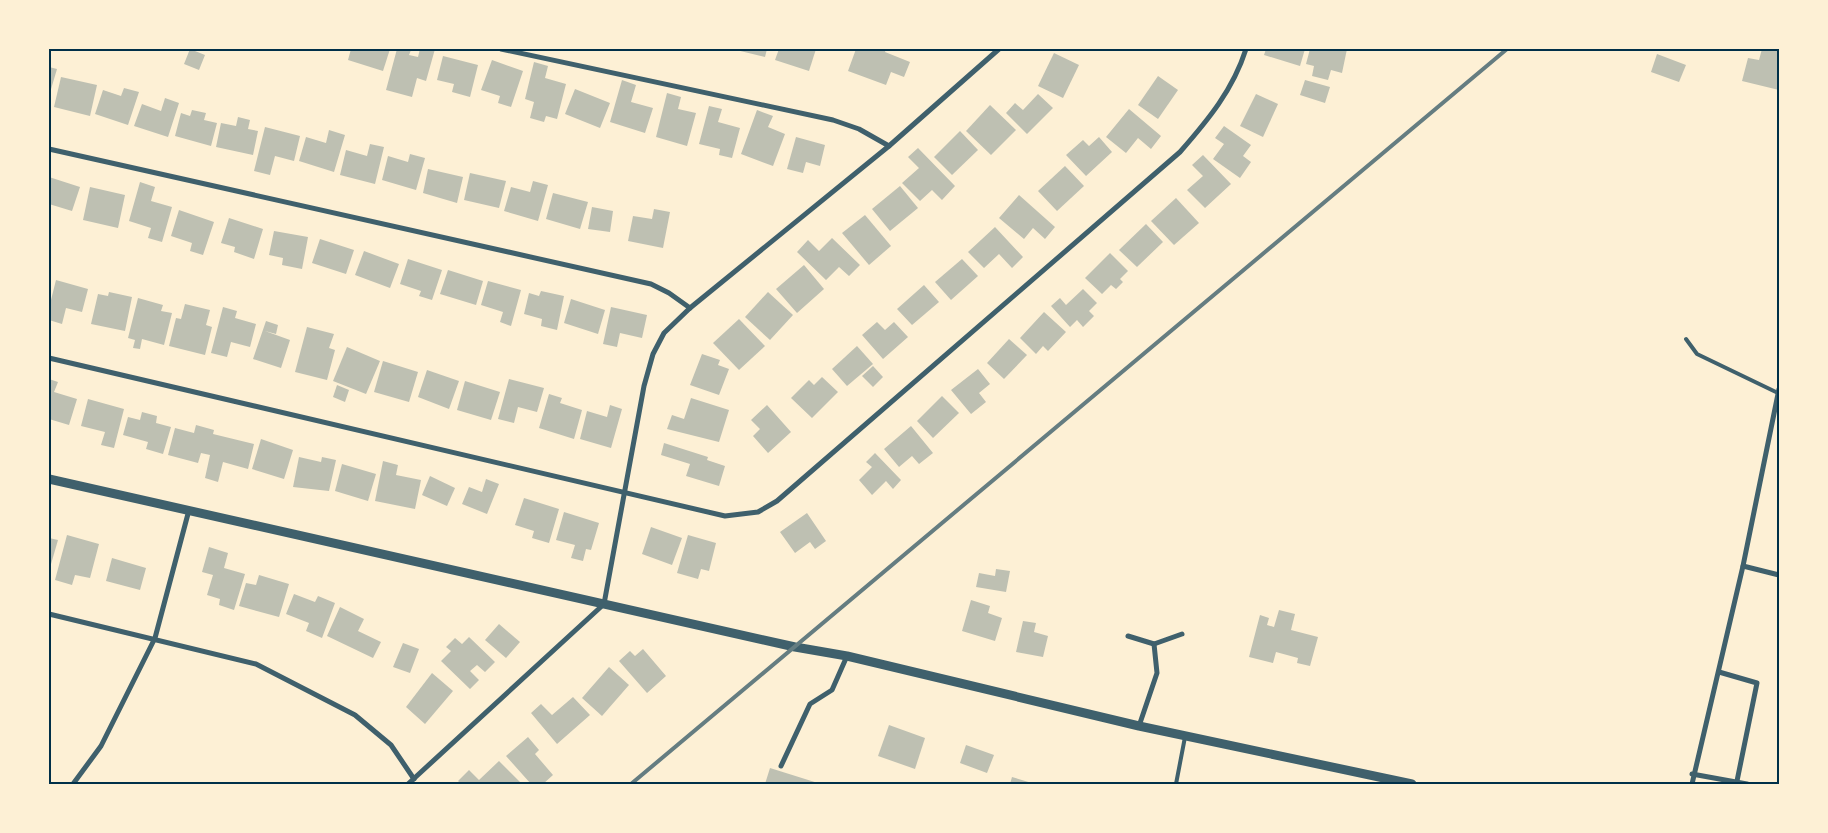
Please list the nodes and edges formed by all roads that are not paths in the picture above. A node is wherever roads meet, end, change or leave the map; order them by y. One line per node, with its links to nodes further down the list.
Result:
1 (501, 49): 4 (street)
2 (999, 49): 4 (street)
3 (1246, 49): 11 (street)
4 (889, 146): 6 (street)
5 (49, 148): 6 (street)
6 (690, 308): 11 (street)
7 (1686, 339): 9 (lane)
8 (49, 358): 11 (street)
9 (1779, 391): 13 (street)
10 (49, 479): 12 (street)
11 (623, 492): 15 (street)
12 (189, 510): 15 (street); 19 (street)
13 (1743, 566): 14 (street); 22 (street)
14 (1779, 575)
15 (604, 604): 21 (street); 27 (street)
16 (49, 614): 19 (street)
17 (1182, 634): 20 (street)
18 (1128, 636): 20 (street)
19 (155, 638): 27 (street); 29 (street)
20 (1154, 644): 23 (street)
21 (847, 656): 23 (street); 25 (street)
22 (1719, 672): 26 (street); 28 (street)
23 (1140, 726): 24 (street)
24 (1185, 736): 31 (lane); 32 (street)
25 (781, 766)
26 (1692, 774): 28 (street); 33 (street)
27 (414, 779): 30 (street)
28 (1737, 781): 34 (street)
29 (73, 784)
30 (408, 784)
31 (1176, 784)
32 (1412, 784)
33 (1692, 784)
34 (1747, 784)

